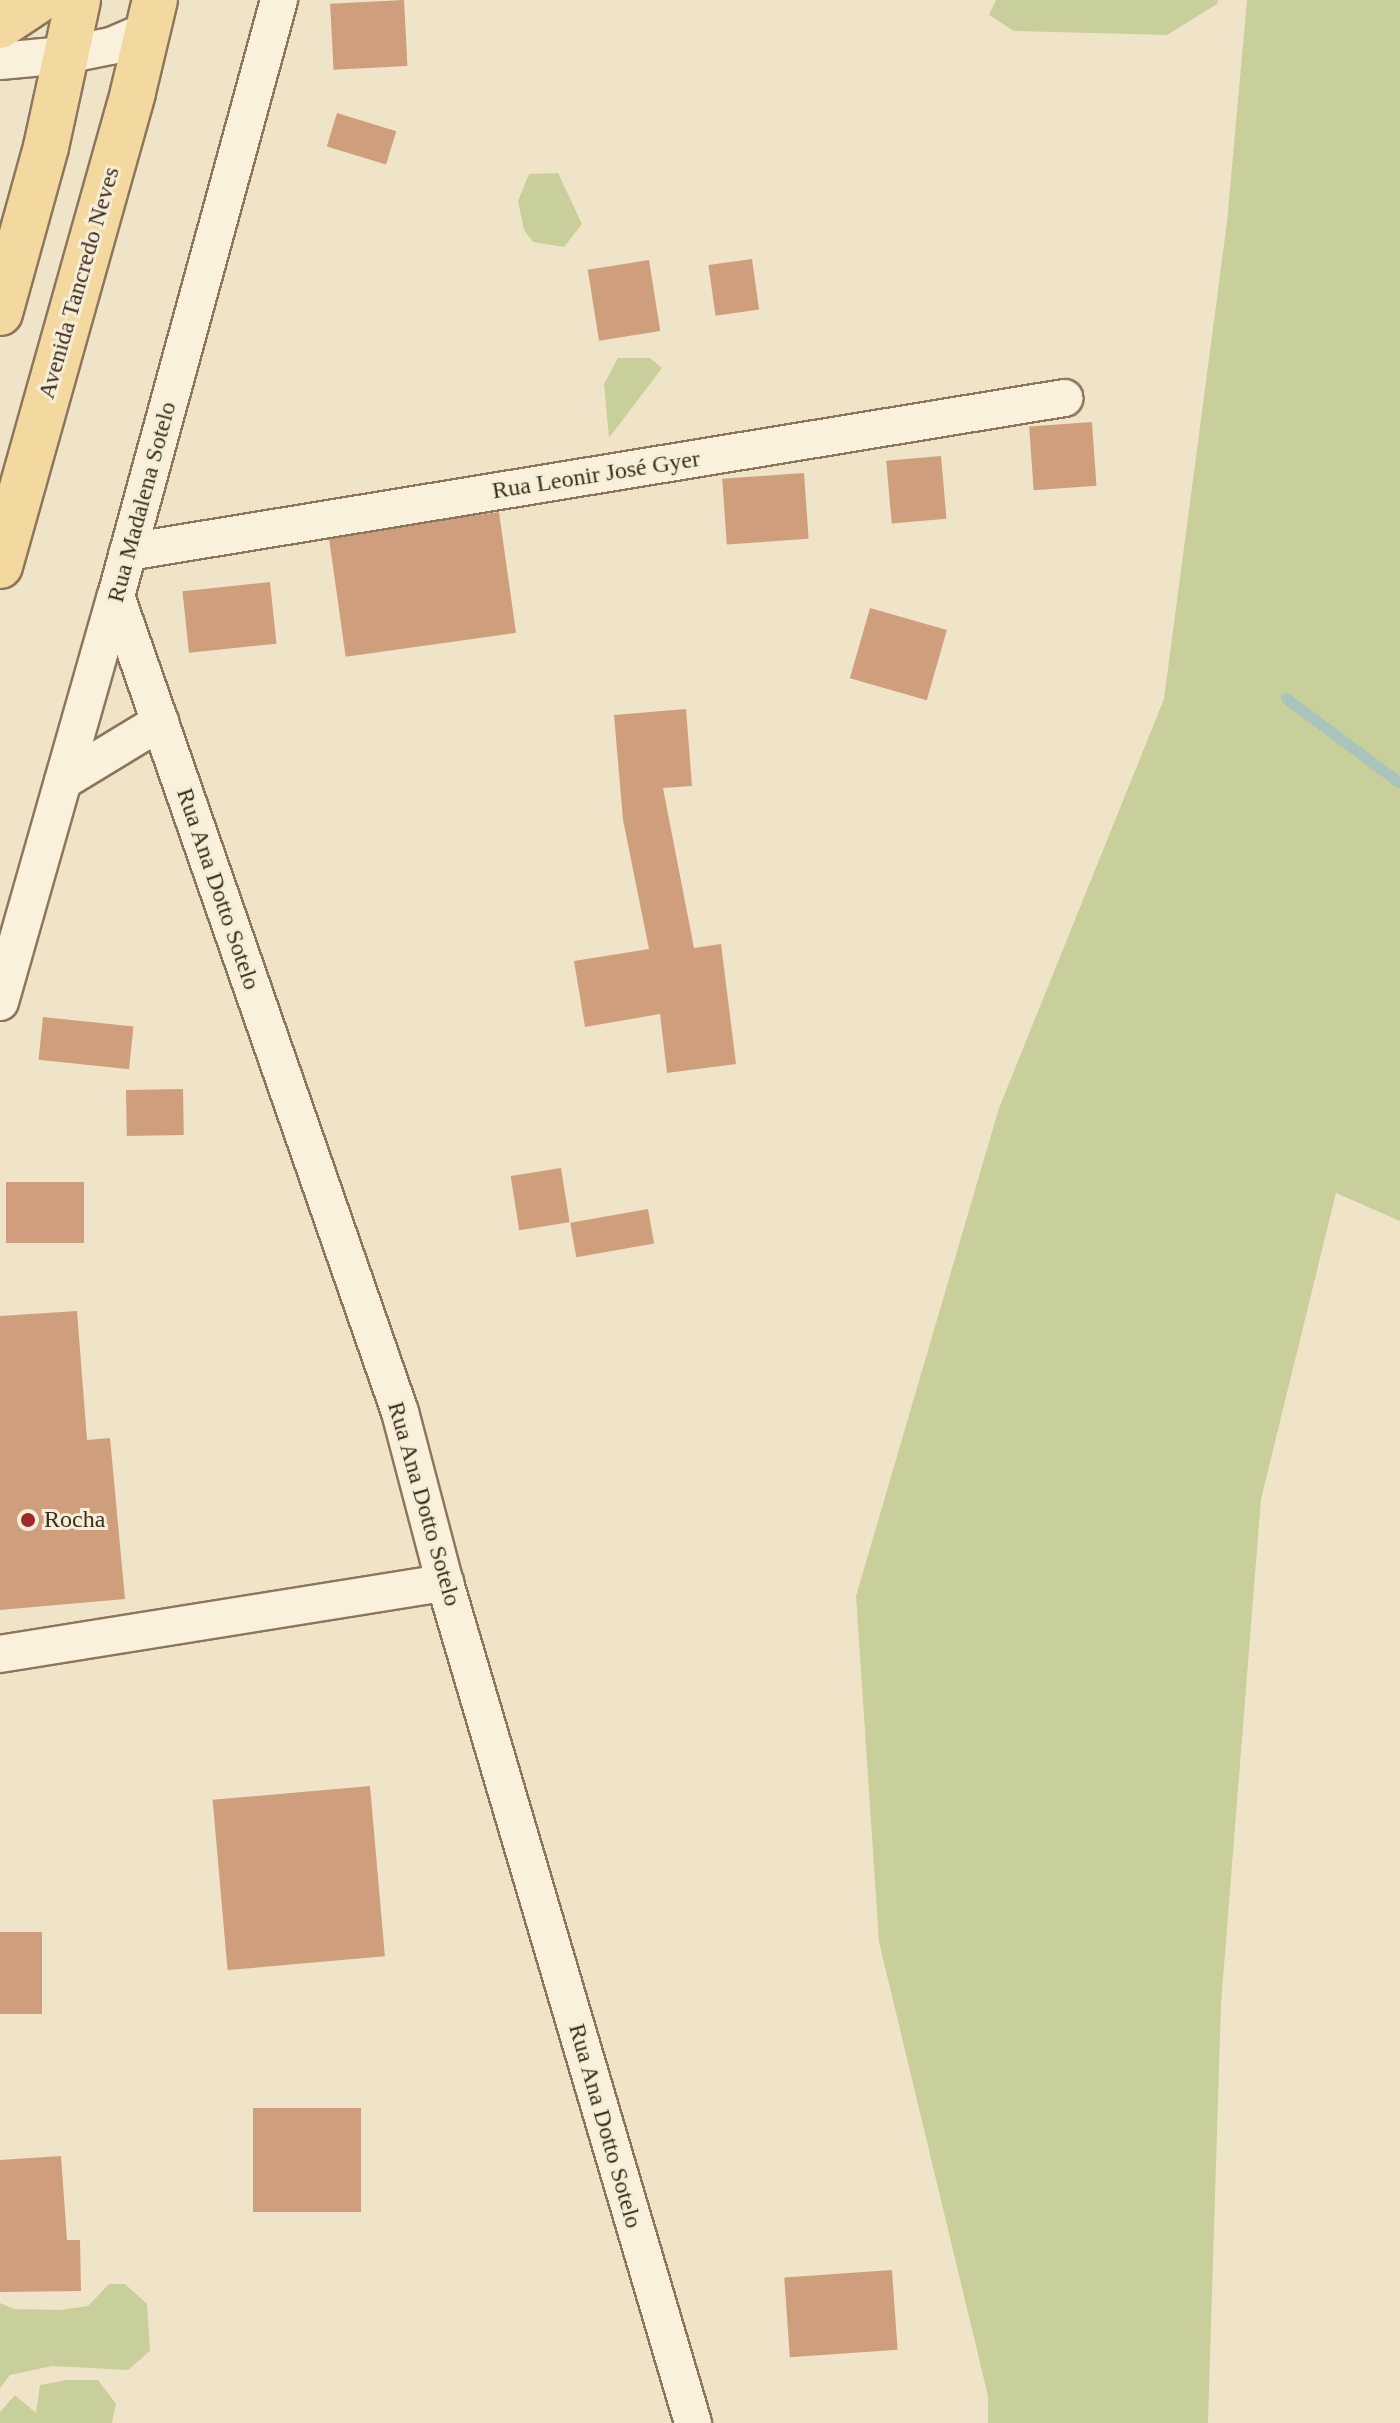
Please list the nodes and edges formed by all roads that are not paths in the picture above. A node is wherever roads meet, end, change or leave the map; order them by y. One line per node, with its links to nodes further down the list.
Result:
1 (39, 0): 5 (main road)
2 (78, 0): 6 (main road)
3 (279, 0): 11 (street, Rua Madalena Sotelo)
4 (150, 16): 6 (street); 8 (main road, Avenida Tancredo Neves)
5 (0, 26)
6 (65, 55): 7 (street); 8 (street); 9 (main road)
7 (0, 61)
8 (133, 92): 12 (main road, Avenida Tancredo Neves)
9 (0, 313)
10 (1064, 398): 11 (street, Rua Leonir José Gyer)
11 (128, 552): 13 (street, Rua Madalena Sotelo)
12 (0, 566)
13 (116, 596): 14 (street, Rua Ana Dotto Sotelo); 15 (street, Rua Madalena Sotelo)
14 (160, 722): 15 (street); 17 (street, Rua Ana Dotto Sotelo)
15 (63, 781): 16 (street, Rua Madalena Sotelo)
16 (0, 1002)
17 (445, 1583): 18 (street); 19 (street, Rua Ana Dotto Sotelo)
18 (0, 1654)
19 (693, 2423)

